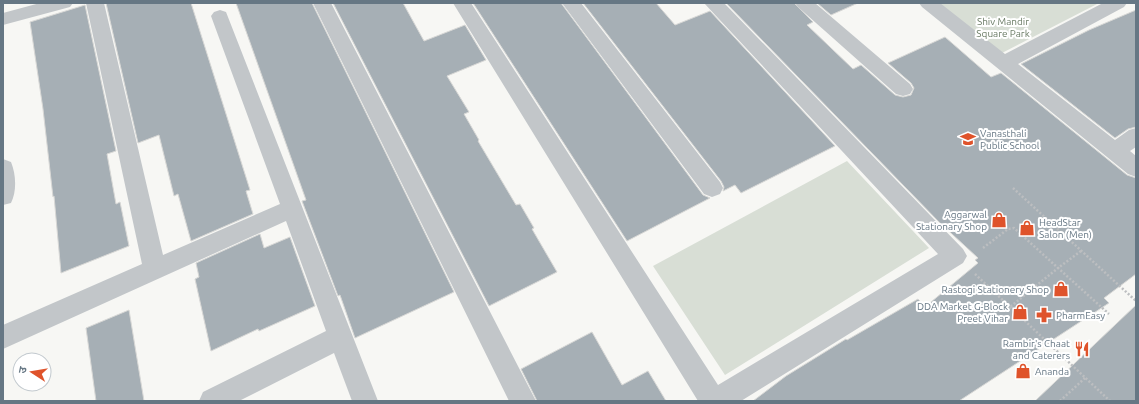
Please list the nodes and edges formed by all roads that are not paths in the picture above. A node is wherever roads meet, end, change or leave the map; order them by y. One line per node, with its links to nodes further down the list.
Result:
1 (9, 3): 11 (street)
2 (64, 3): 13 (street)
3 (95, 3): 23 (street)
4 (322, 3): 28 (street)
5 (462, 3): 29 (street)
6 (571, 3): 20 (street)
7 (713, 3): 30 (street)
8 (804, 3): 15 (street)
9 (928, 3): 14 (street)
10 (1118, 3): 14 (street)
11 (3, 10)
12 (220, 16): 22 (street)
13 (3, 19)
14 (1003, 63): 17 (street)
15 (903, 89)
16 (1136, 136): 17 (street)
17 (1115, 151): 19 (street)
18 (3, 168): 21 (street)
19 (1136, 168)
20 (712, 188)
21 (3, 196)
22 (293, 208): 23 (street); 24 (street)
23 (155, 270): 25 (street)
24 (341, 336): 26 (street); 27 (street)
25 (3, 337)
26 (212, 401)
27 (365, 401)
28 (522, 401)
29 (713, 401)
30 (717, 401)

